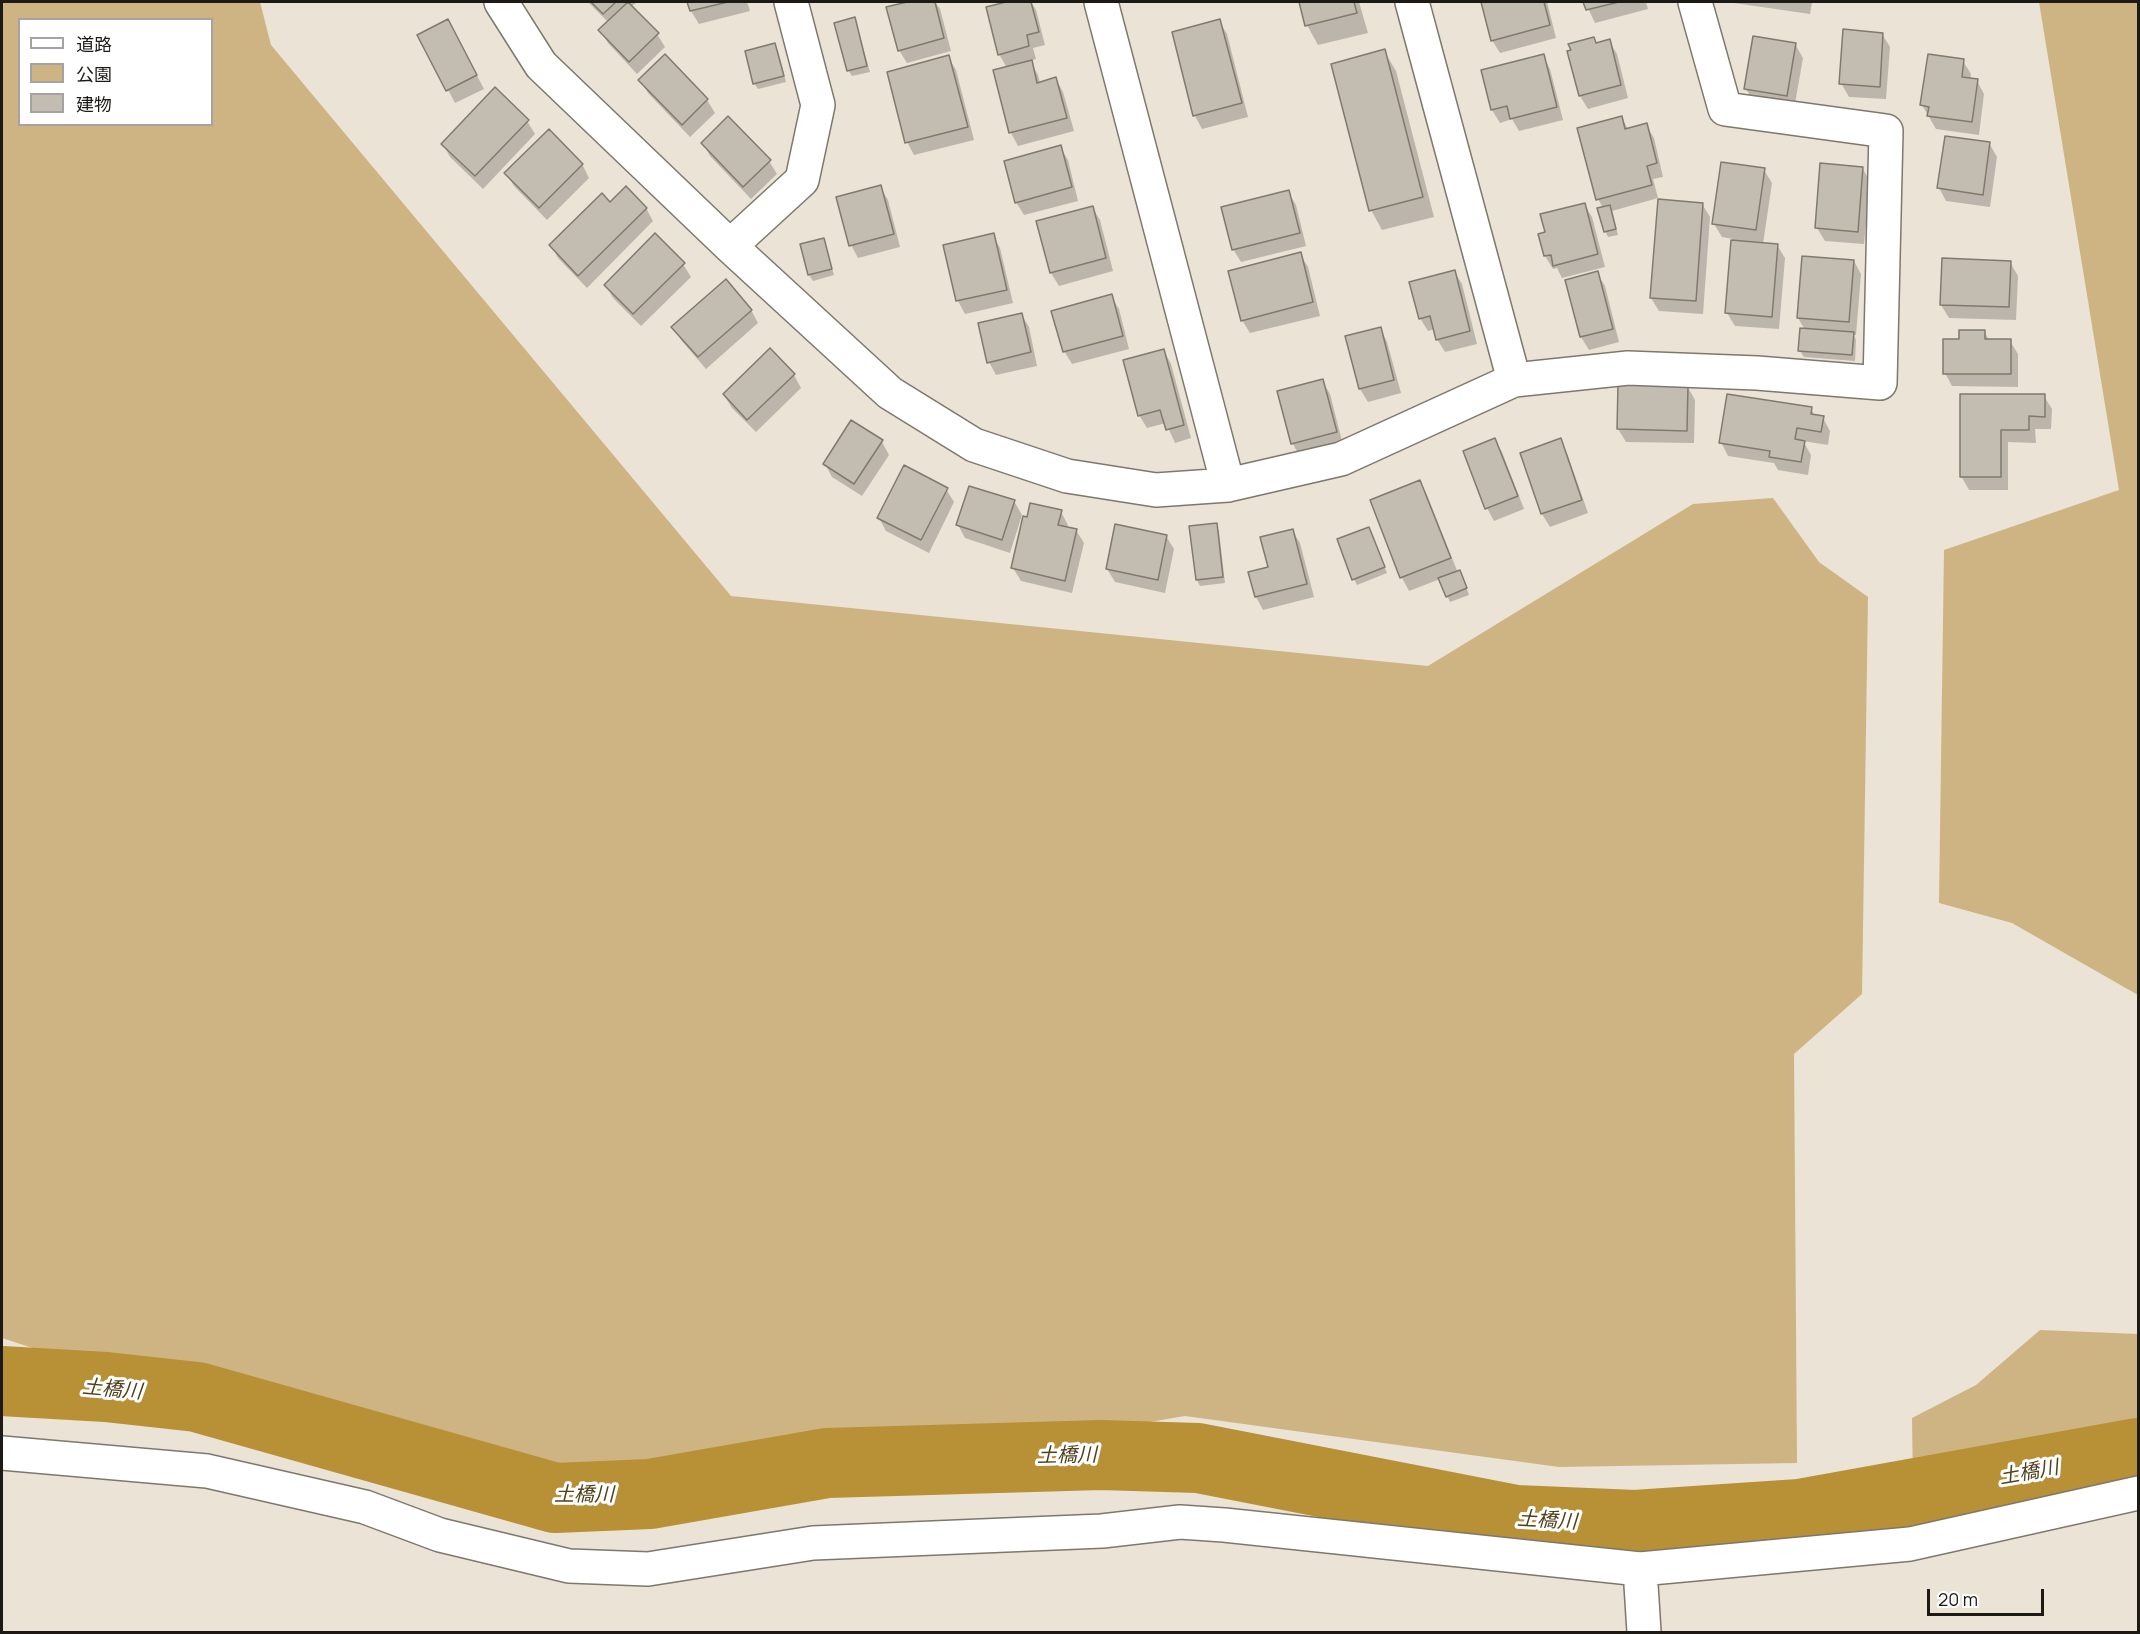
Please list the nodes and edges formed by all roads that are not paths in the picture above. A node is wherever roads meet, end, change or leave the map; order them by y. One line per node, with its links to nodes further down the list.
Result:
1 (501, 2): 6 (street)
2 (792, 2): 6 (street)
3 (1101, 2): 8 (street)
4 (1412, 2): 7 (street)
5 (1695, 2): 7 (street)
6 (730, 246): 8 (street)
7 (1514, 380): 8 (street)
8 (1228, 485)
9 (2, 1454): 11 (street)
10 (2139, 1493): 11 (street)
11 (1640, 1569): 12 (street)
12 (1644, 1632)

